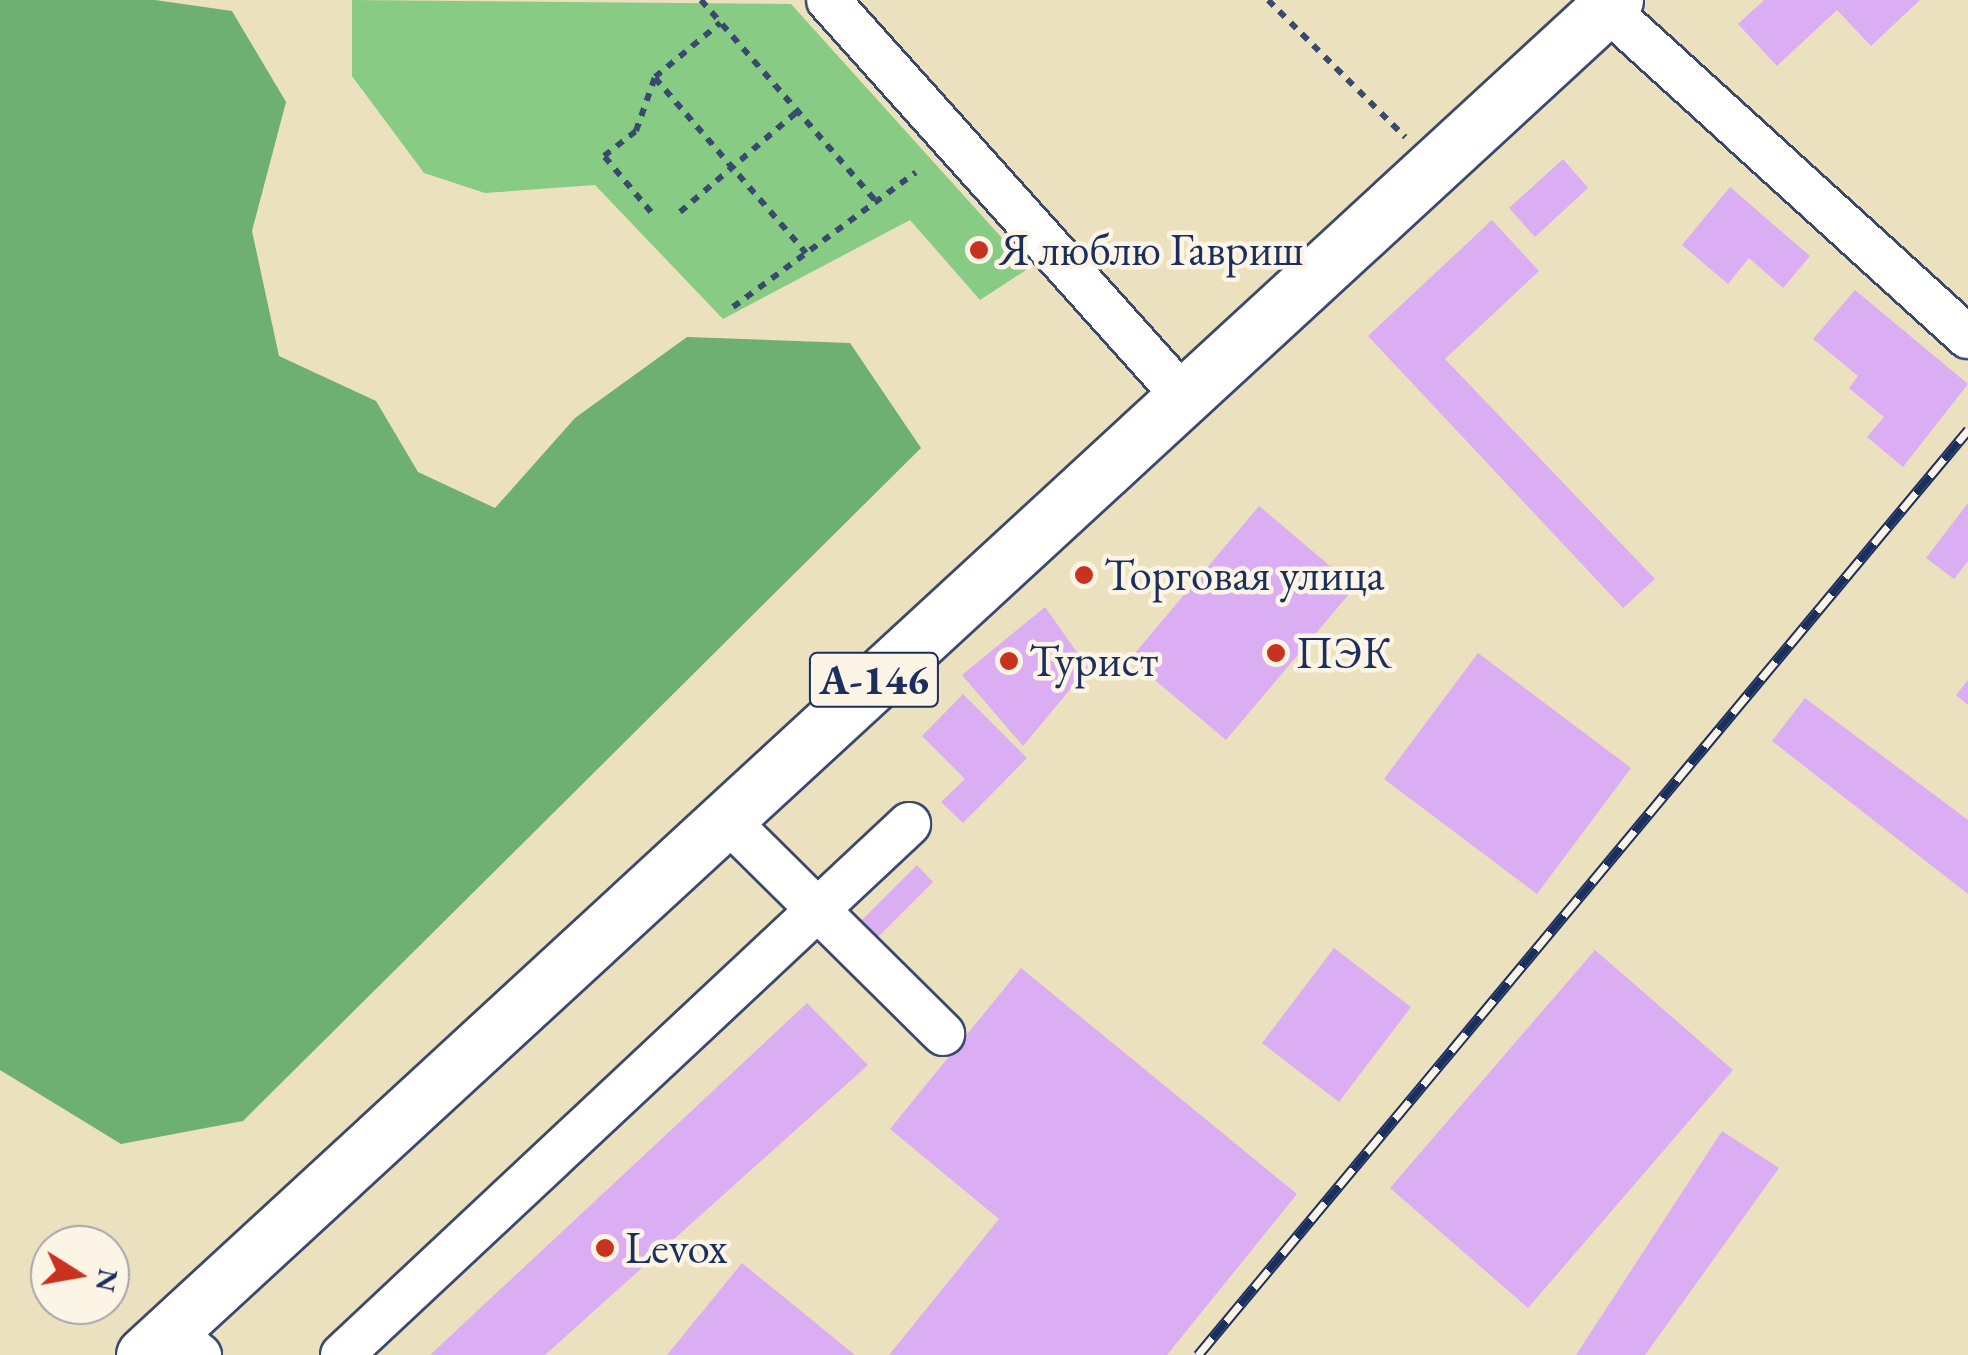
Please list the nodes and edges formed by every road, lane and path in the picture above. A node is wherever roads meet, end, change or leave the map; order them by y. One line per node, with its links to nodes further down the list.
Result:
1 (700, 0): 5 (path)
2 (828, 0): 17 (street)
3 (1268, 0): 8 (path)
4 (1610, 4): 8 (highway, А-146); 16 (street)
5 (720, 23): 6 (path); 7 (path)
6 (654, 76): 9 (path); 12 (path)
7 (798, 112): 9 (path); 11 (path)
8 (1434, 165): 17 (highway, А-146)
9 (732, 167): 13 (path); 14 (path)
10 (916, 172): 11 (path)
11 (876, 201): 14 (path)
12 (651, 212)
13 (680, 212)
14 (806, 254): 15 (path)
15 (733, 307)
16 (1968, 337)
17 (1182, 395): 18 (highway, А-146)
18 (724, 818): 20 (street); 22 (highway, А-146)
19 (910, 824): 20 (street)
20 (818, 910): 21 (street); 23 (street)
21 (943, 1034)
22 (172, 1347)
23 (342, 1355)

